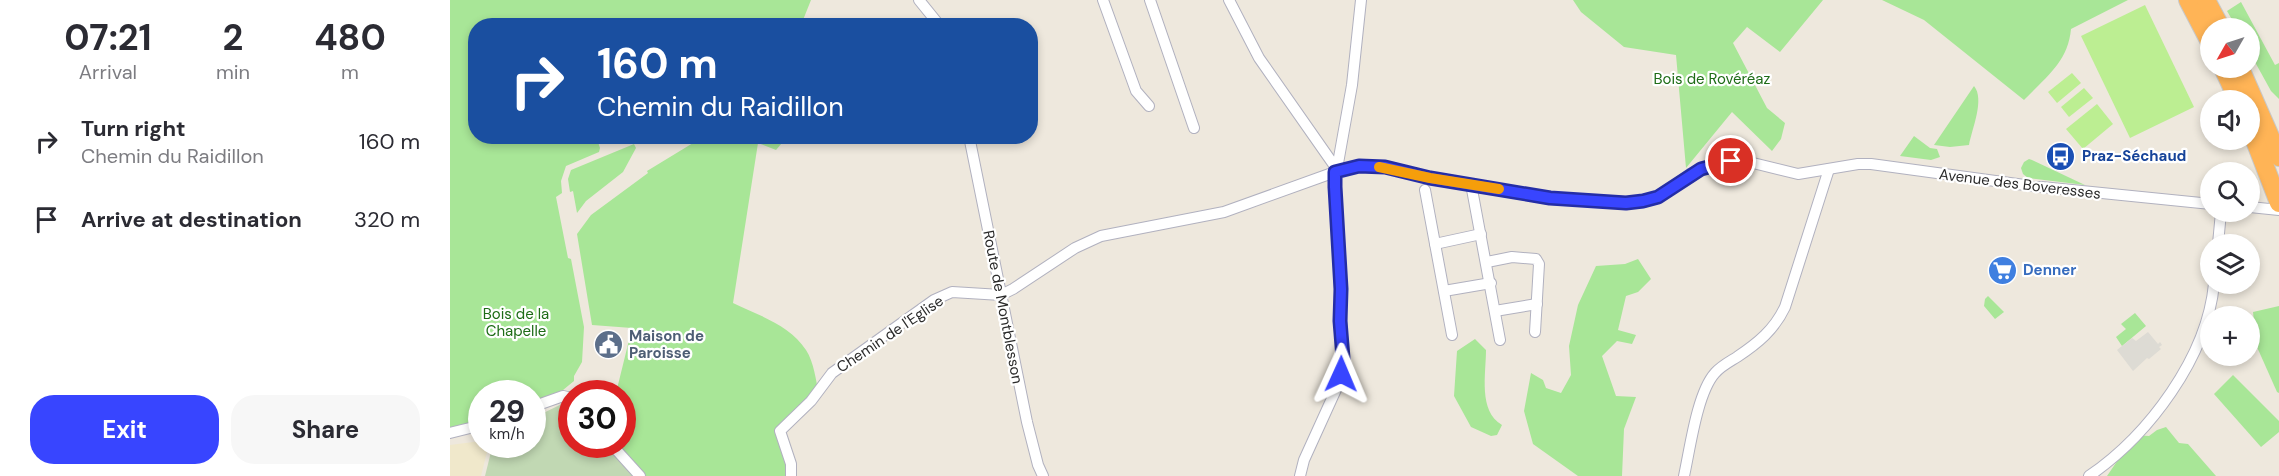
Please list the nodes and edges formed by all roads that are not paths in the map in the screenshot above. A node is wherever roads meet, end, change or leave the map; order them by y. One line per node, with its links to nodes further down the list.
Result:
1 (919, 0): 8 (street)
2 (1103, 0): 12 (street)
3 (1150, 0): 13 (street)
4 (1228, 0): 18 (street)
5 (1360, 0): 18 (street)
6 (2188, 0): 10 (highway)
7 (2206, 0): 9 (highway)
8 (934, 18)
9 (2216, 18)
10 (2200, 23)
11 (2244, 78): 16 (highway)
12 (1149, 106)
13 (1194, 128)
14 (971, 144): 31 (street, Route de Montblesson)
15 (2259, 150): 22 (highway)
16 (2279, 157)
17 (1829, 169): 19 (street, Avenue des Boveresses); 21 (street, Avenue des Boveresses); 46 (street)
18 (1336, 170): 19 (street, Avenue des Boveresses); 31 (street, Avenue des Boveresses); 45 (street)
19 (1471, 184): 25 (street)
20 (1425, 190): 26 (street)
21 (2200, 203)
22 (2279, 203)
23 (2260, 209): 24 (street)
24 (2279, 210)
25 (1481, 234): 26 (street); 27 (street)
26 (1435, 244): 29 (street)
27 (1487, 262): 28 (street); 32 (street)
28 (1491, 283): 29 (street); 33 (street)
29 (1444, 291): 35 (street)
30 (2212, 294): 47 (street)
31 (1001, 295): 40 (street, Route de Montblesson); 42 (street, Chemin de l'Eglise)
32 (1537, 304): 33 (street); 34 (street)
33 (1495, 311): 36 (street)
34 (1535, 332)
35 (1452, 335)
36 (1500, 340)
37 (468, 429): 38 (street)
38 (450, 434)
39 (624, 458): 41 (street)
40 (1038, 465): 43 (street); 44 (street, Route de Montblesson)
41 (640, 476)
42 (790, 476)
43 (1030, 476)
44 (1043, 476)
45 (1300, 476)
46 (1684, 476)
47 (2089, 476)

